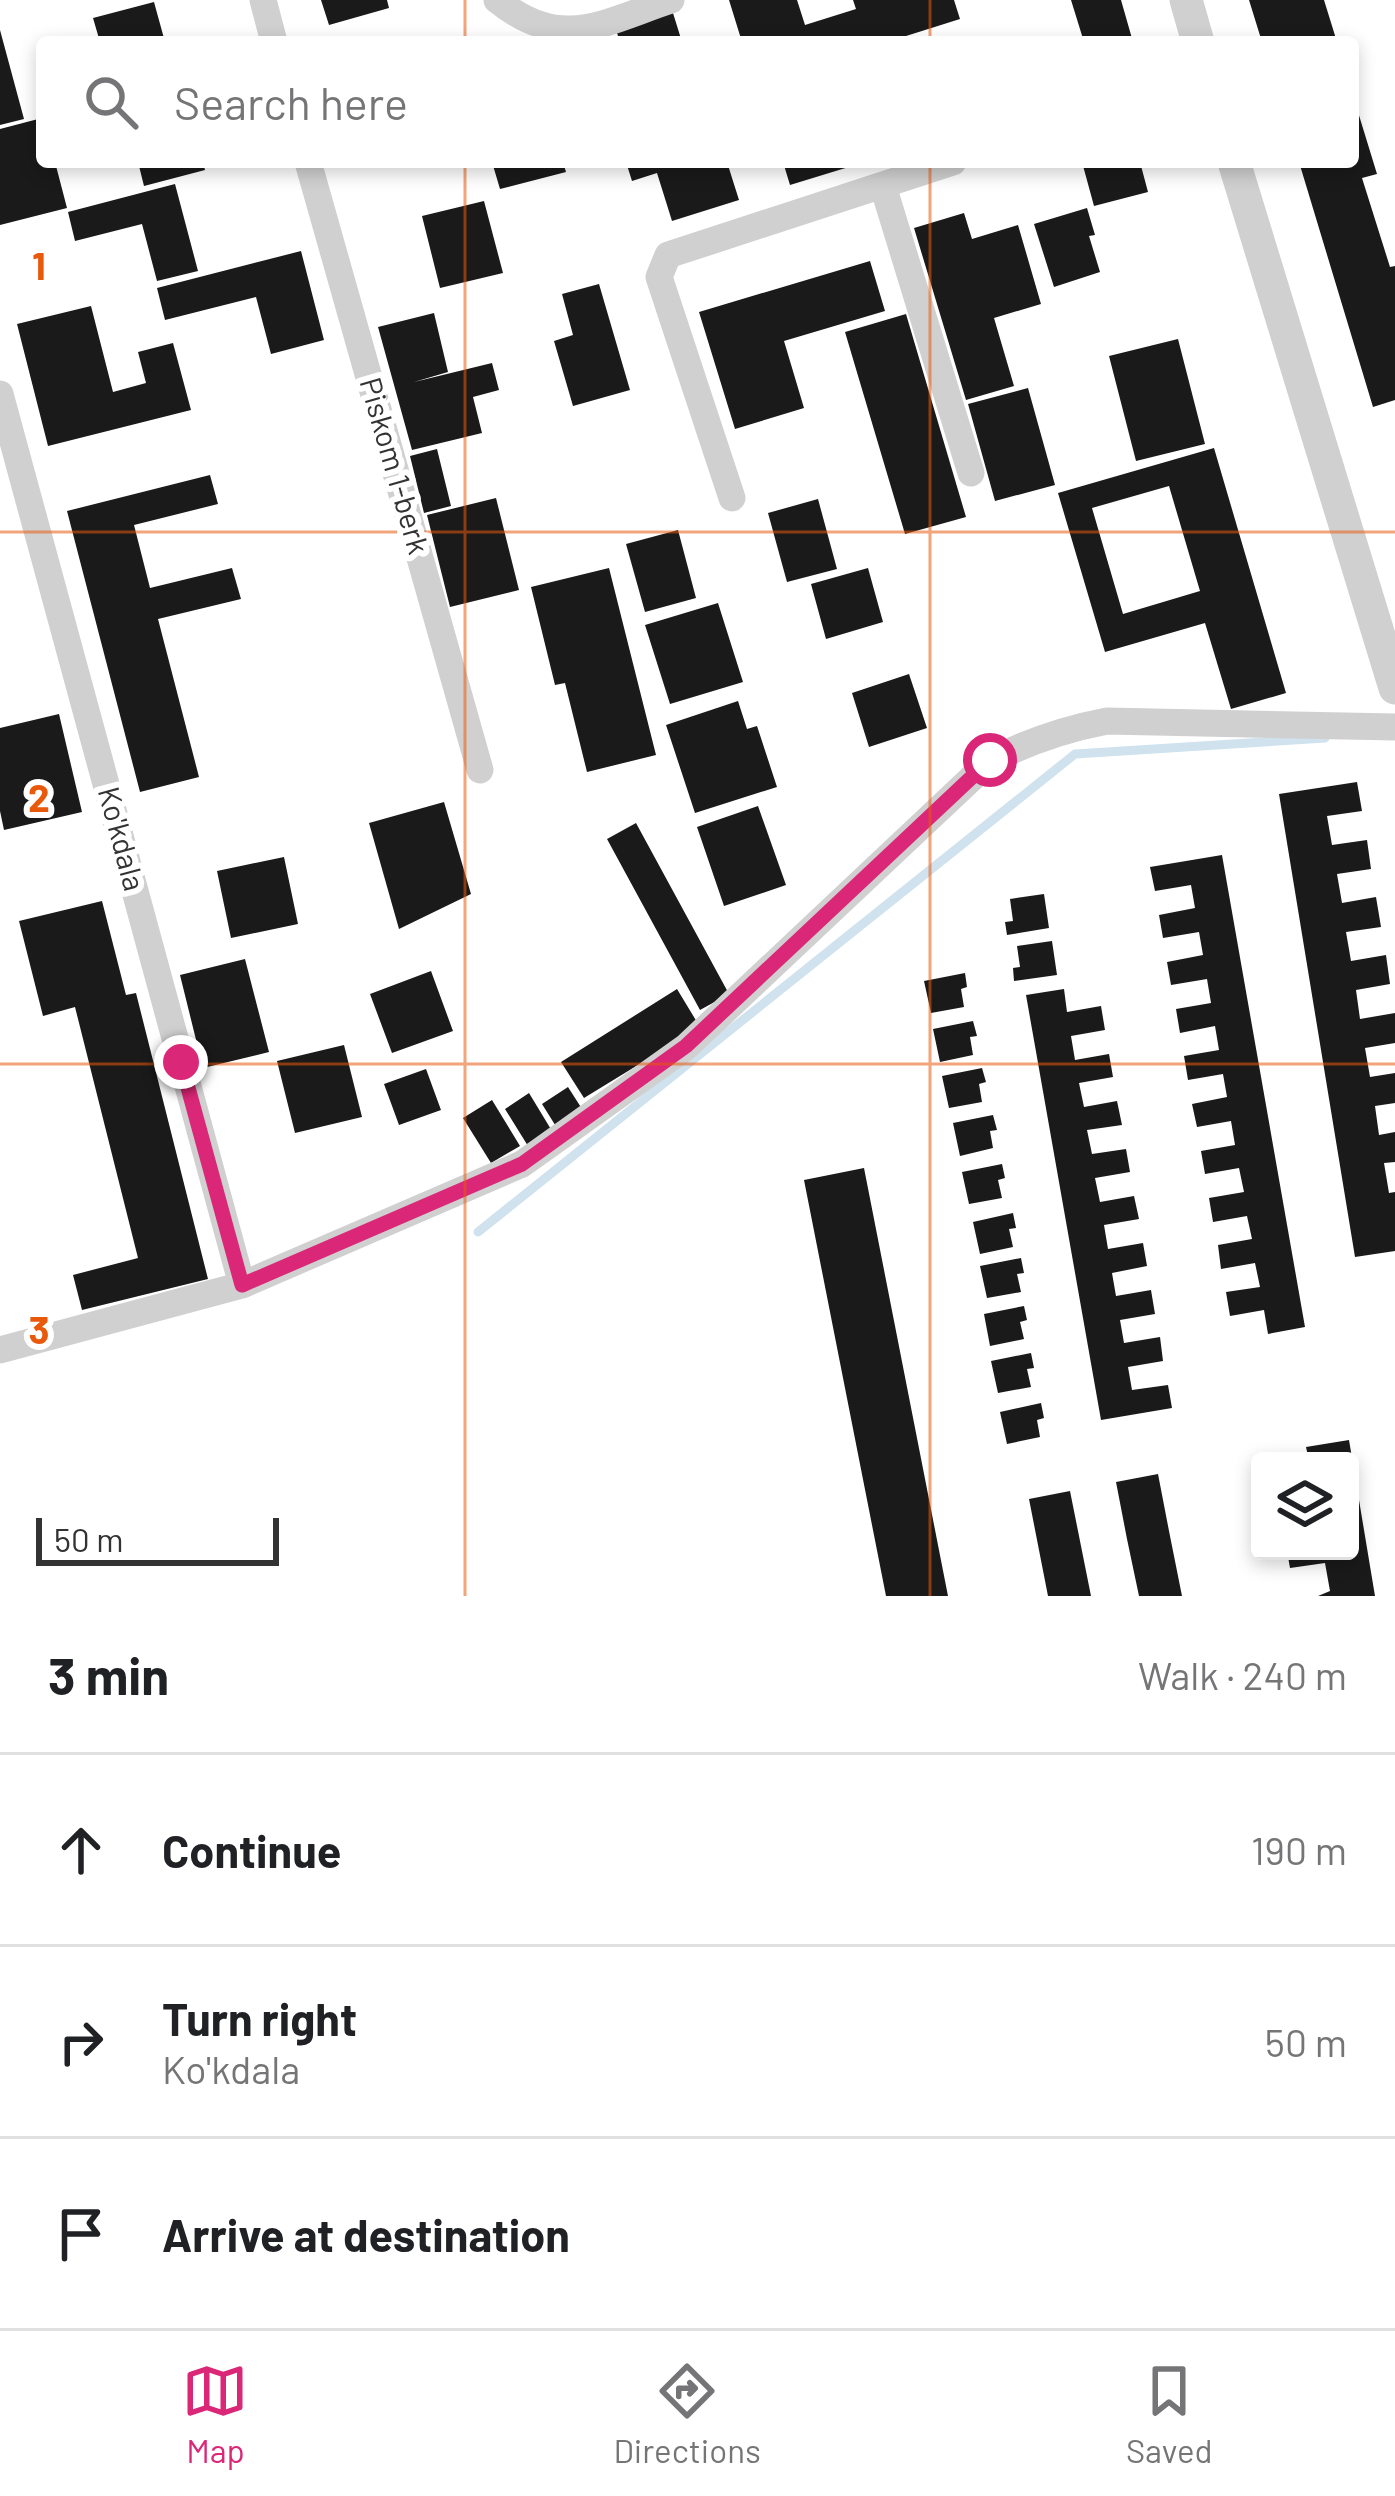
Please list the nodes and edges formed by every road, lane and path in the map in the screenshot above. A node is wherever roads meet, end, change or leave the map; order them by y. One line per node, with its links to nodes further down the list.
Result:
1 (262, 0): 5 (street)
2 (496, 0): 3 (street)
3 (671, 0)
4 (1186, 0): 6 (street)
5 (272, 36)
6 (1196, 36)
7 (310, 168): 16 (street, Piskom 1-berk)
8 (935, 168): 10 (street)
9 (1236, 168): 14 (street)
10 (883, 185): 12 (street); 13 (street)
11 (0, 394): 17 (street, Ko'kdala)
12 (971, 473)
13 (732, 498)
14 (1395, 688)
15 (1395, 727): 17 (street)
16 (480, 770)
17 (242, 1285): 18 (street)
18 (0, 1350)

